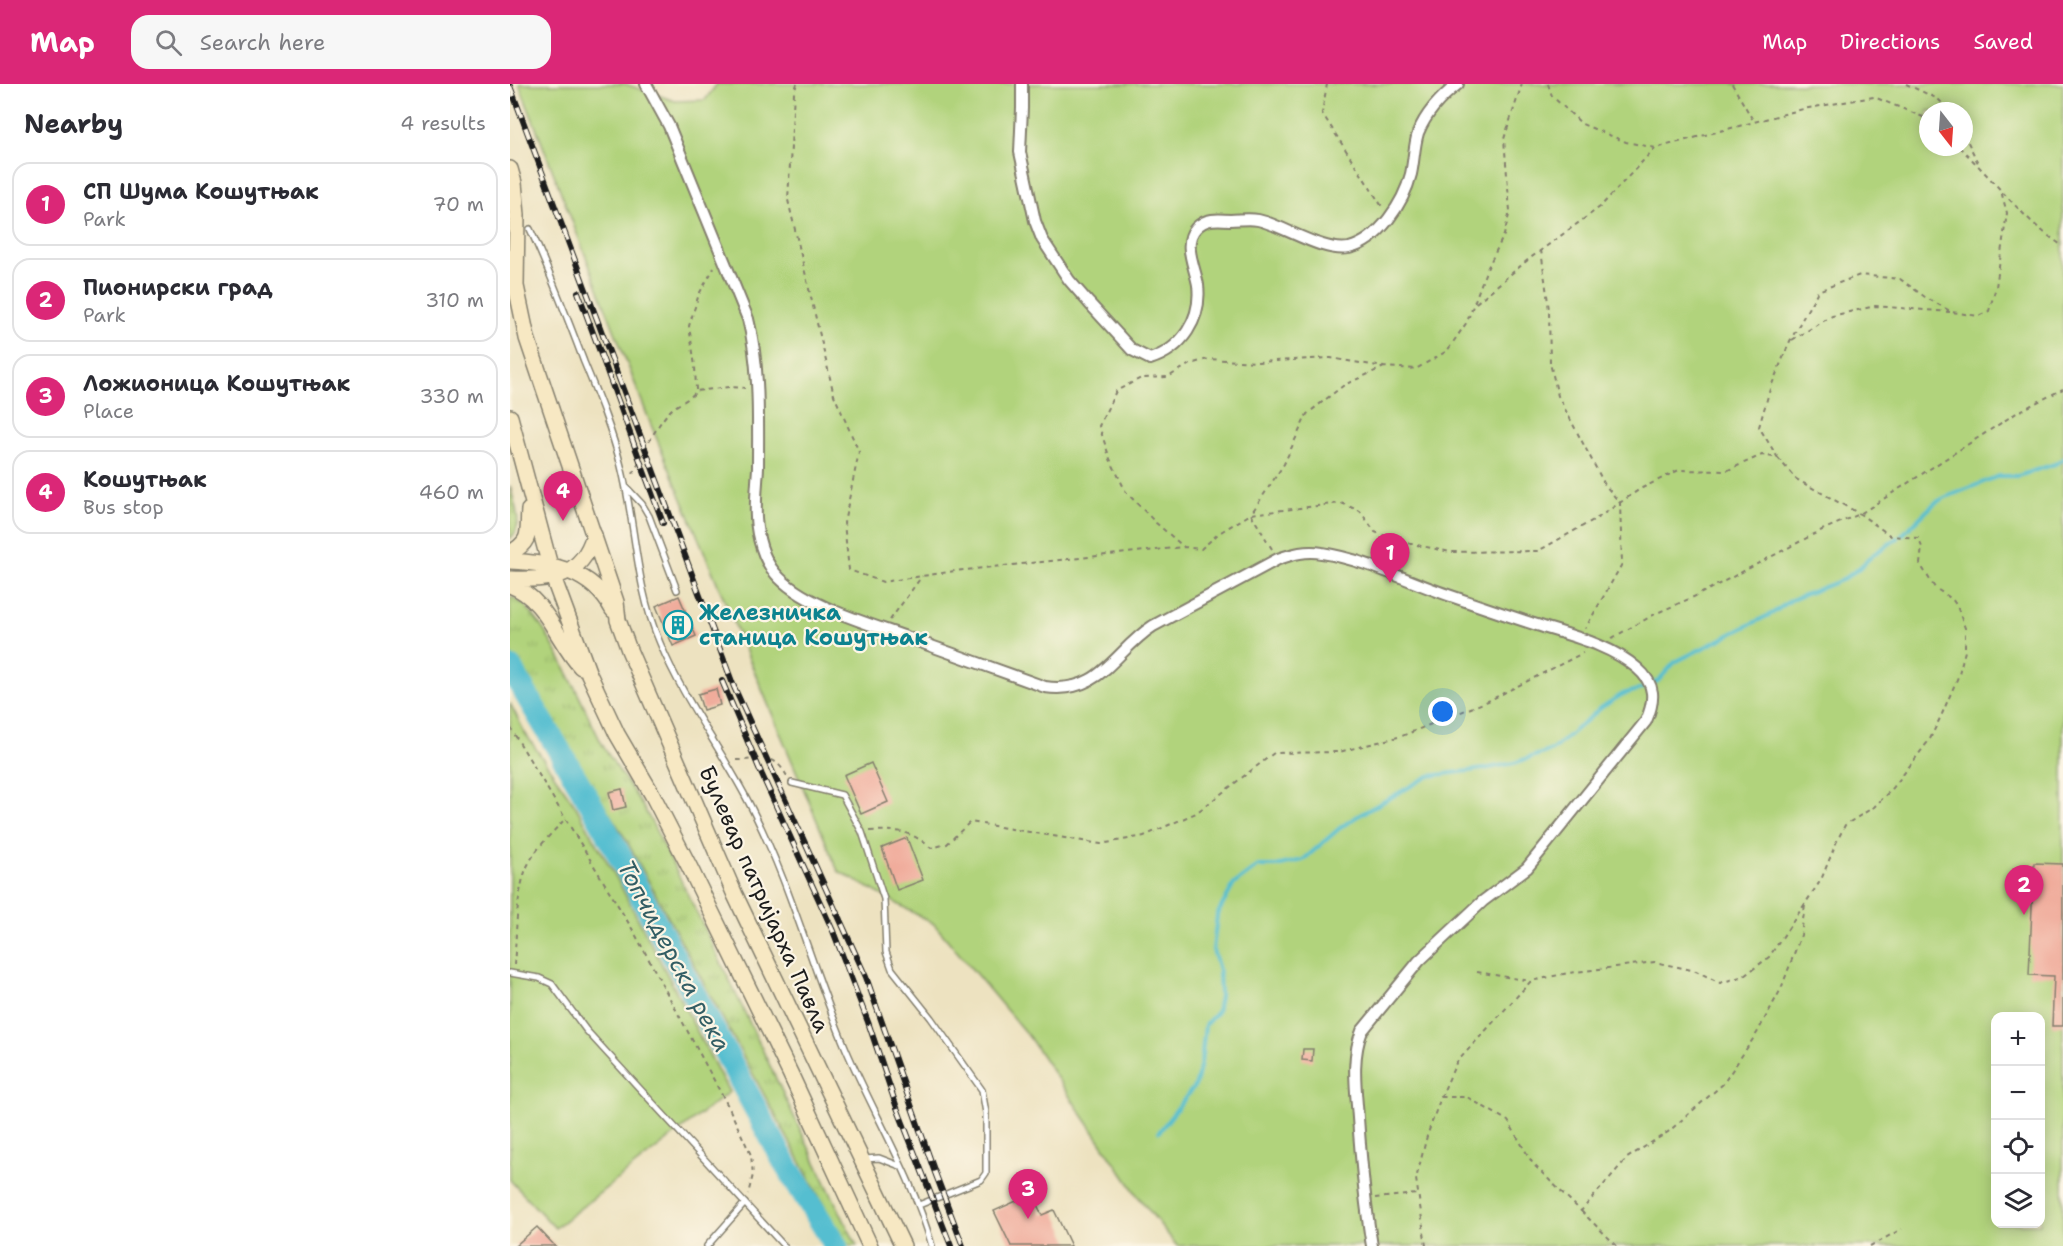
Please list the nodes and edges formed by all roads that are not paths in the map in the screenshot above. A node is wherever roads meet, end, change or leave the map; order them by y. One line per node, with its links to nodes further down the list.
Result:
1 (646, 84): 30 (street)
2 (1022, 84): 3 (street)
3 (1458, 84)
4 (510, 169): 9 (main road, Булевар патријарха Павла)
5 (530, 229): 7 (lane)
6 (510, 417): 8 (main road)
7 (626, 487): 16 (lane); 22 (lane)
8 (531, 498): 10 (main road); 13 (main road)
9 (594, 535): 12 (main road); 17 (main road, Булевар патријарха Павла)
10 (510, 553)
11 (510, 561): 13 (main road)
12 (569, 570): 13 (main road); 17 (main road)
13 (551, 571): 14 (main road); 18 (main road)
14 (510, 579)
15 (510, 585): 18 (main road)
16 (677, 590)
17 (618, 620): 21 (main road, Булевар патријарха Павла)
18 (589, 674): 27 (main road)
19 (792, 783): 24 (lane)
20 (512, 973): 23 (lane)
21 (861, 1159): 22 (lane); 28 (main road, Булевар патријарха Павла)
22 (900, 1166): 24 (lane)
23 (745, 1203): 25 (lane); 26 (lane)
24 (919, 1204): 29 (lane)
25 (707, 1246)
26 (784, 1246)
27 (870, 1246)
28 (903, 1246)
29 (932, 1246)
30 (1372, 1246)

